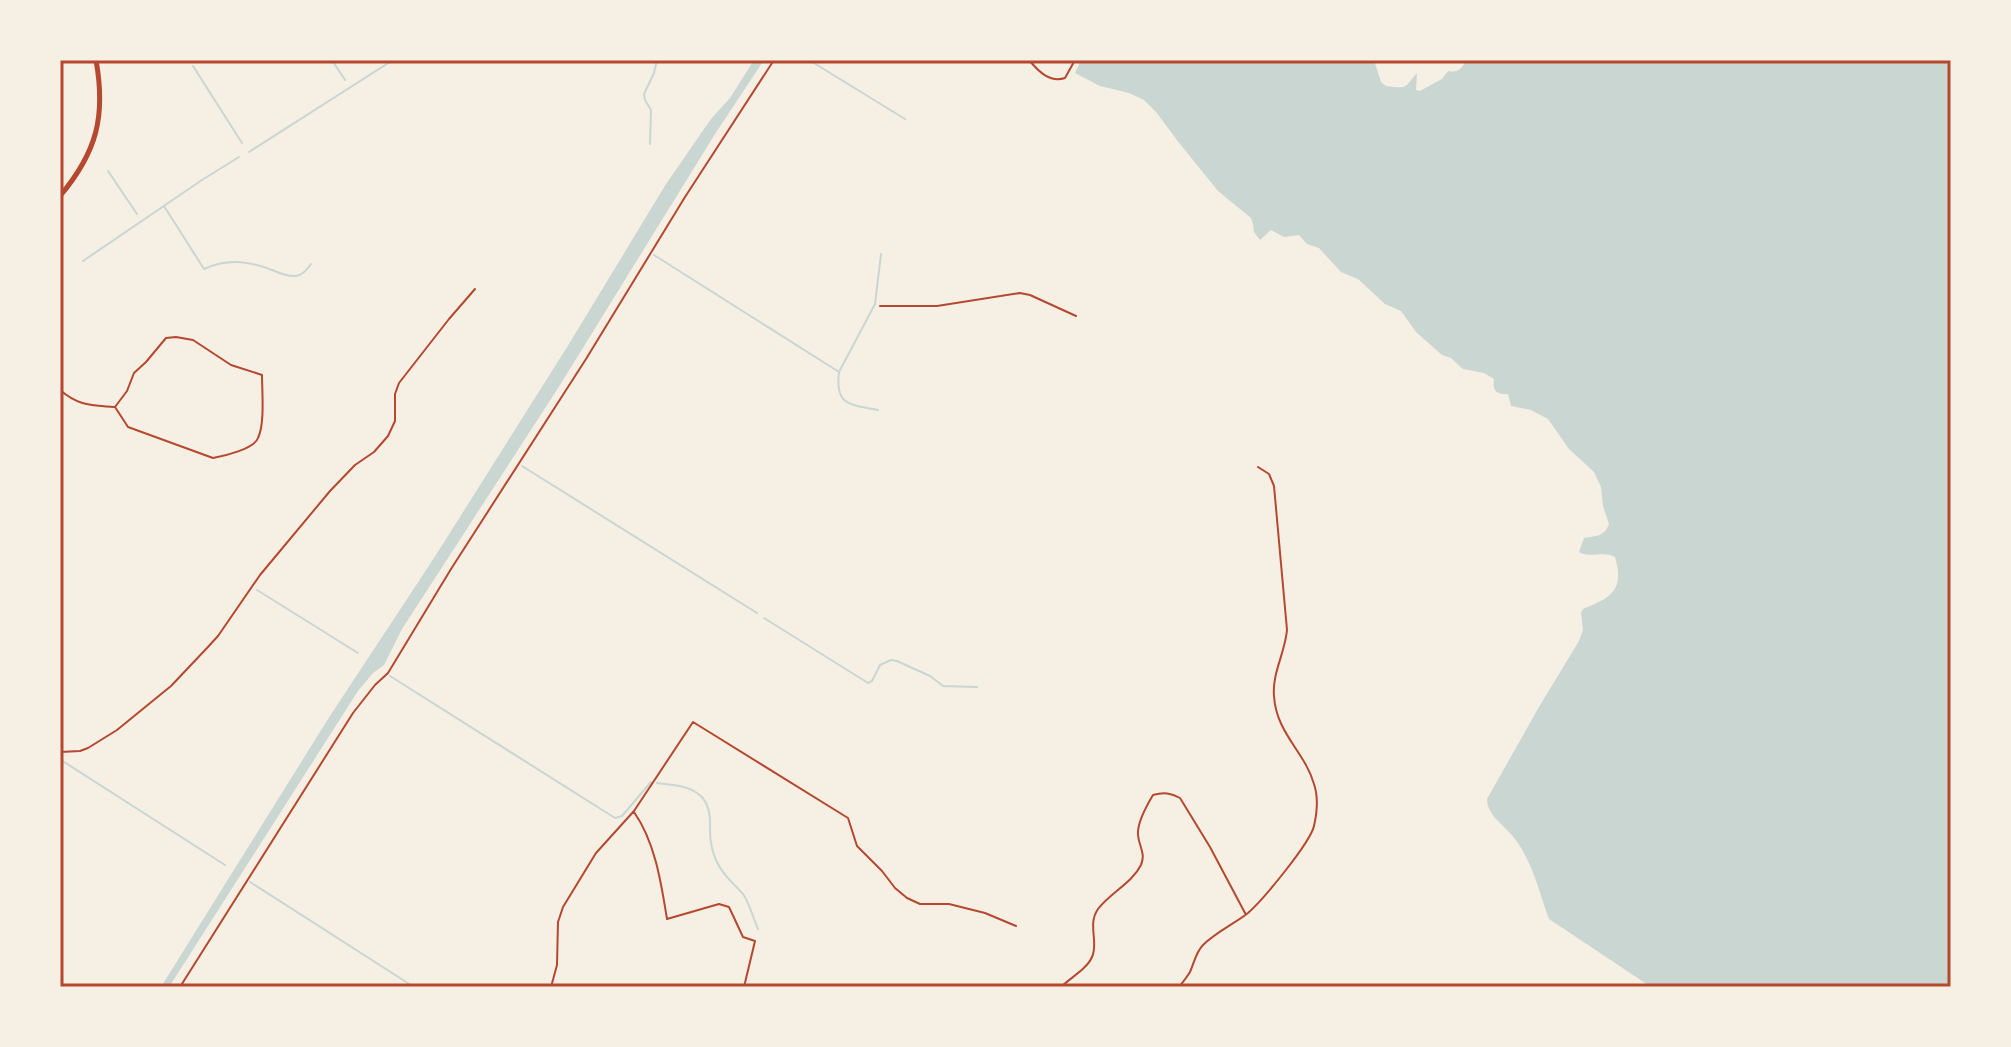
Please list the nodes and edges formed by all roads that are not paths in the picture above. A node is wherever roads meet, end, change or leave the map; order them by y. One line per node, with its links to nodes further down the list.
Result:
1 (96, 60): 5 (street)
2 (774, 60): 16 (lane)
3 (1029, 60): 4 (lane)
4 (1075, 60)
5 (60, 196)
6 (475, 289): 12 (lane)
7 (880, 306): 8 (lane)
8 (1076, 316)
9 (60, 390): 10 (lane)
10 (115, 407): 10 (lane)
11 (1258, 467): 14 (lane)
12 (60, 752)
13 (634, 811): 15 (lane); 17 (lane); 18 (lane)
14 (1246, 915): 19 (lane); 20 (lane)
15 (1016, 926)
16 (180, 987)
17 (551, 987)
18 (744, 987)
19 (1061, 987)
20 (1179, 987)

